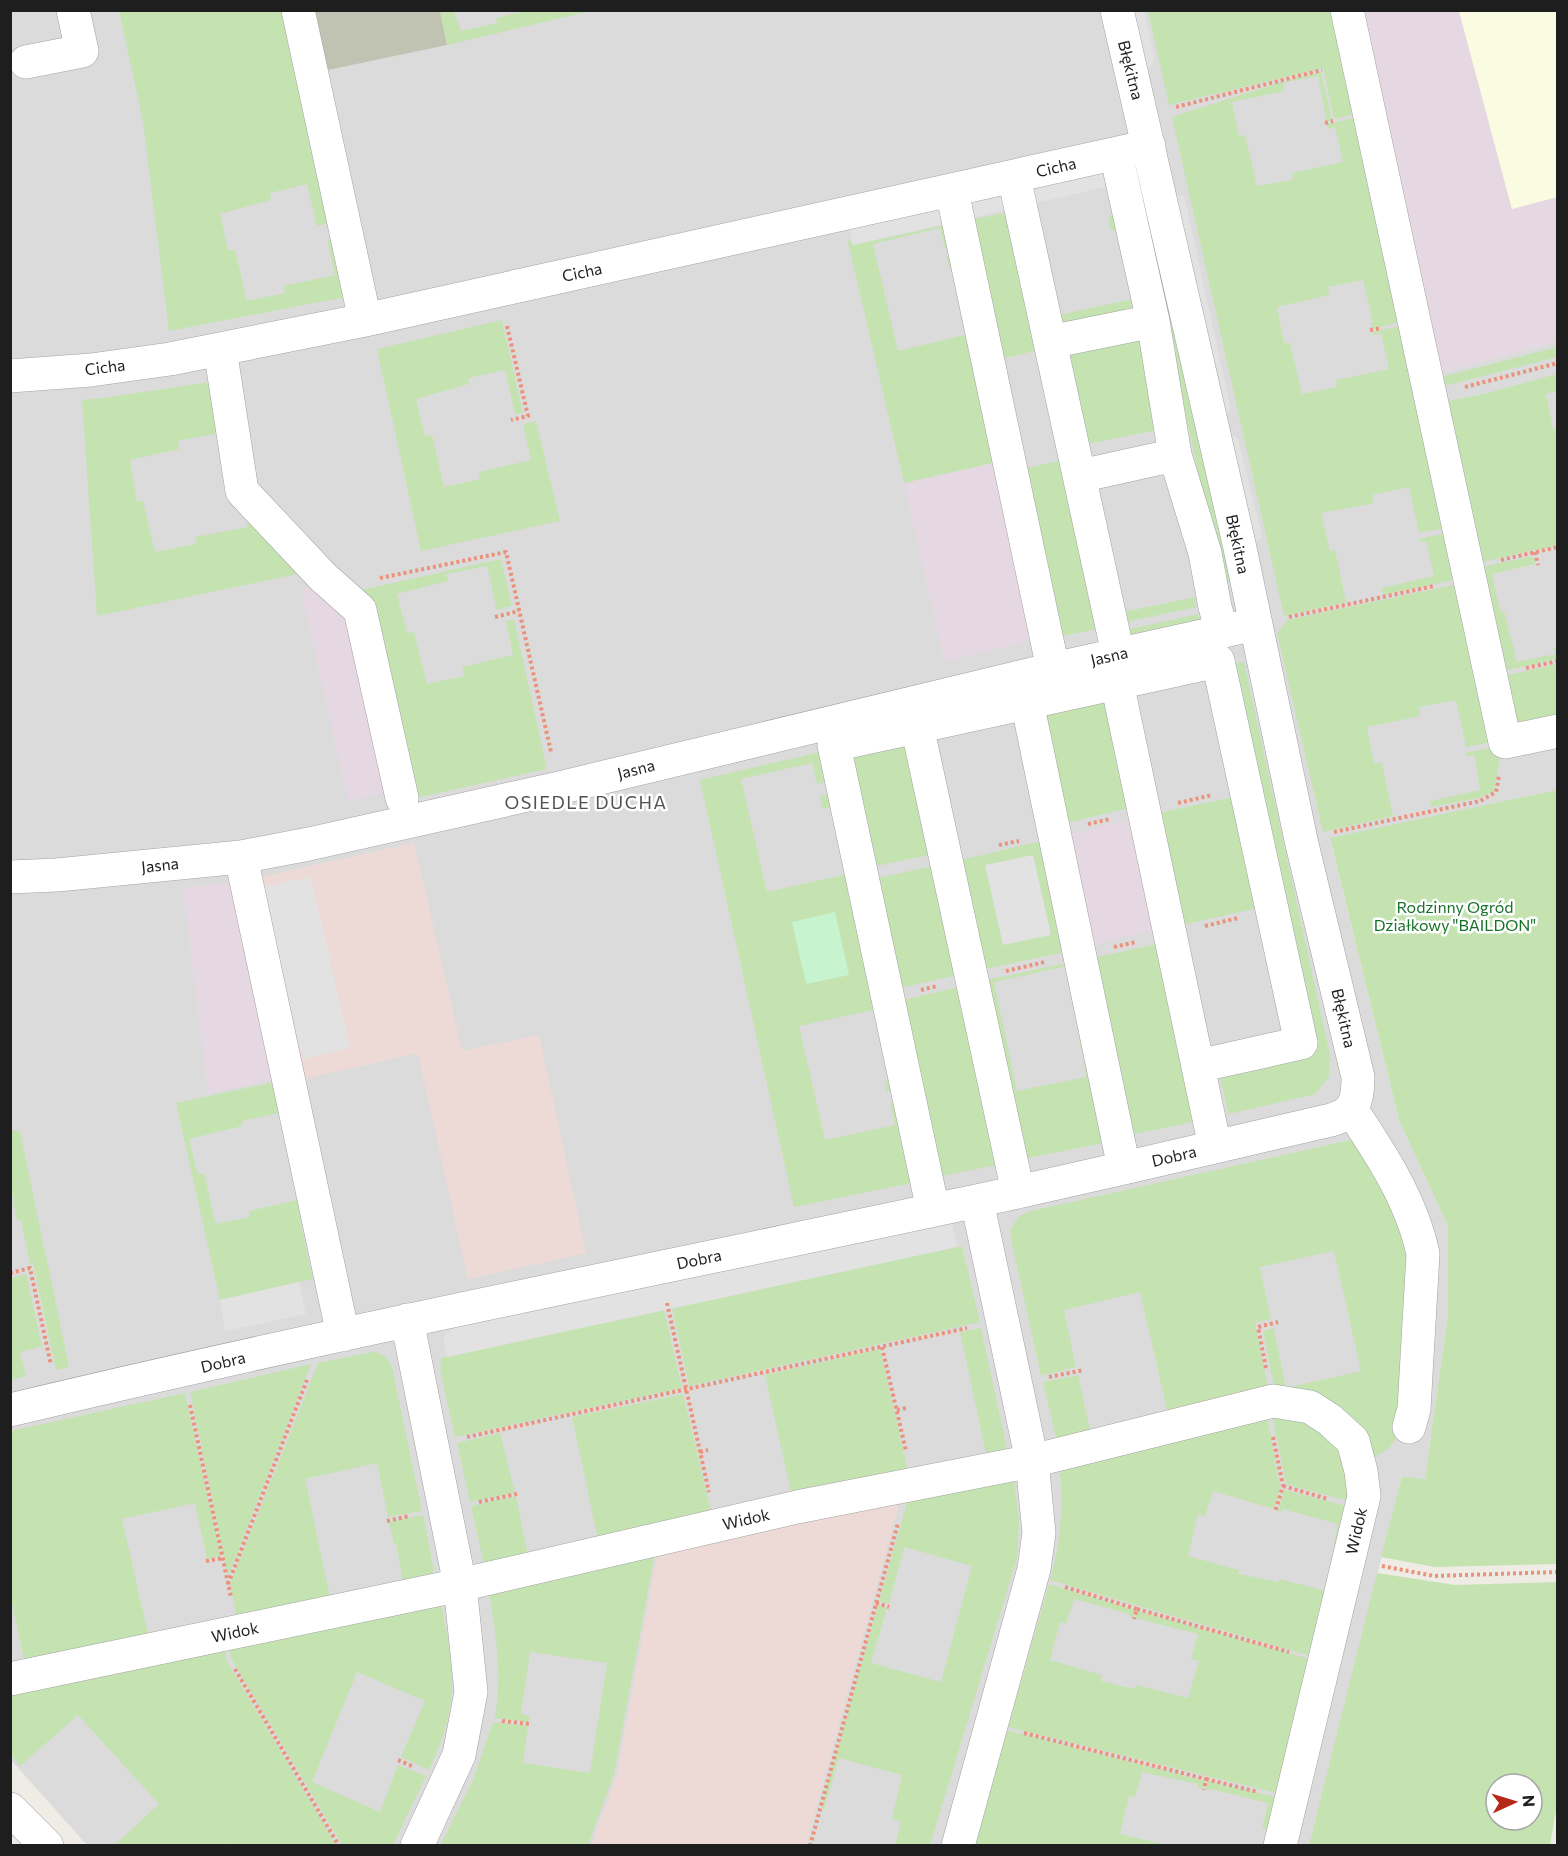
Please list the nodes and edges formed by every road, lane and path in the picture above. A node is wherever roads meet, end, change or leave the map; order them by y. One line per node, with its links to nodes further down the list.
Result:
1 (73, 10): 5 (street)
2 (298, 10): 17 (street)
3 (1117, 10): 9 (street, Błękitna)
4 (1347, 10): 8 (street)
5 (26, 62)
6 (1324, 80): 9 (path)
7 (1331, 111): 10 (path)
8 (1369, 112): 10 (path); 23 (street)
9 (1142, 115): 12 (street, Błękitna)
10 (1333, 121): 11 (path)
11 (1325, 123)
12 (1149, 146): 13 (street, Cicha); 34 (street, Błękitna)
13 (1116, 153): 14 (street, Cicha); 18 (street)
14 (1014, 177): 15 (street, Cicha); 19 (street)
15 (952, 190): 16 (street, Cicha); 36 (street)
16 (499, 290): 17 (street, Cicha); 24 (path)
17 (364, 320): 20 (street, Cicha)
18 (1153, 321): 19 (street); 25 (street)
19 (1050, 342): 26 (street)
20 (220, 349): 22 (street, Cicha); 31 (street)
21 (1557, 363): 23 (path)
22 (10, 376)
23 (1431, 396): 30 (street)
24 (511, 420)
25 (1175, 456): 26 (street); 35 (street)
26 (1080, 476): 37 (street)
27 (1557, 547): 28 (path)
28 (1535, 552): 29 (path); 30 (path)
29 (1538, 565)
30 (1469, 573): 34 (path); 41 (street)
31 (335, 588): 32 (path); 43 (street)
32 (519, 611): 33 (path); 42 (path)
33 (495, 617)
34 (1269, 621): 35 (street, Jasna); 44 (street, Błękitna)
35 (1222, 631): 37 (street, Jasna)
36 (1053, 669): 37 (street, Jasna); 42 (street, Jasna)
37 (1117, 669): 38 (street); 50 (street); 50 (street)
38 (1027, 702): 39 (street); 47 (street)
39 (917, 726): 48 (street); 49 (street)
40 (1557, 731): 41 (street)
41 (1505, 742): 44 (path)
42 (559, 788): 45 (street, Jasna)
43 (402, 798)
44 (1301, 840): 51 (street, Błękitna)
45 (241, 856): 46 (street, Jasna); 62 (street)
46 (10, 877)
47 (1080, 955): 48 (path); 53 (street)
48 (972, 978): 49 (path); 54 (street)
49 (888, 997): 56 (street)
50 (1198, 1066): 52 (street)
51 (1351, 1109): 52 (street, Dobra); 74 (street)
52 (1215, 1147): 53 (street, Dobra)
53 (1124, 1168): 54 (street, Dobra)
54 (1018, 1192): 55 (street, Dobra)
55 (977, 1201): 56 (street, Dobra); 79 (street)
56 (933, 1210): 57 (street, Dobra)
57 (659, 1268): 59 (street, Dobra); 68 (path)
58 (10, 1273): 64 (path)
59 (407, 1320): 62 (street, Dobra); 92 (street)
60 (1278, 1322): 73 (path)
61 (971, 1327): 63 (path)
62 (343, 1335): 71 (street, Dobra)
63 (882, 1347): 68 (path); 72 (path)
64 (52, 1369)
65 (1084, 1370): 67 (path)
66 (310, 1372): 91 (path)
67 (1040, 1379)
68 (686, 1389): 75 (path); 77 (path)
69 (189, 1402): 87 (path)
70 (906, 1408): 72 (path)
71 (10, 1410)
72 (897, 1410): 78 (path)
73 (1273, 1417): 79 (street, Widok); 83 (path); 89 (street, Widok)
74 (1409, 1427)
75 (465, 1438)
76 (708, 1450): 77 (path)
77 (700, 1452): 81 (path)
78 (906, 1452)
79 (1032, 1461): 92 (street, Widok); 113 (street)
80 (517, 1494): 82 (path)
81 (710, 1495)
82 (477, 1502)
83 (1275, 1512)
84 (415, 1514): 85 (path)
85 (387, 1521)
86 (898, 1523): 95 (path)
87 (223, 1558): 88 (path); 91 (path)
88 (206, 1561)
89 (1349, 1561): 90 (path); 114 (street, Widok)
90 (1557, 1572)
91 (228, 1584): 94 (path)
92 (460, 1585): 99 (street, Widok); 111 (street)
93 (1058, 1585): 97 (path)
94 (232, 1603)
95 (876, 1603): 96 (path); 112 (path)
96 (889, 1607)
97 (1137, 1609): 98 (path); 100 (path)
98 (1134, 1619)
99 (225, 1634): 101 (street, Widok); 110 (path)
100 (1293, 1653)
101 (10, 1679)
102 (492, 1720): 103 (path)
103 (530, 1724)
104 (1017, 1731): 105 (path)
105 (1206, 1779): 106 (path); 107 (path)
106 (1204, 1790)
107 (1260, 1792)
108 (10, 1809): 109 (street)
109 (47, 1845)
110 (339, 1845)
111 (417, 1845)
112 (810, 1845)
113 (958, 1845)
114 (1280, 1845)

